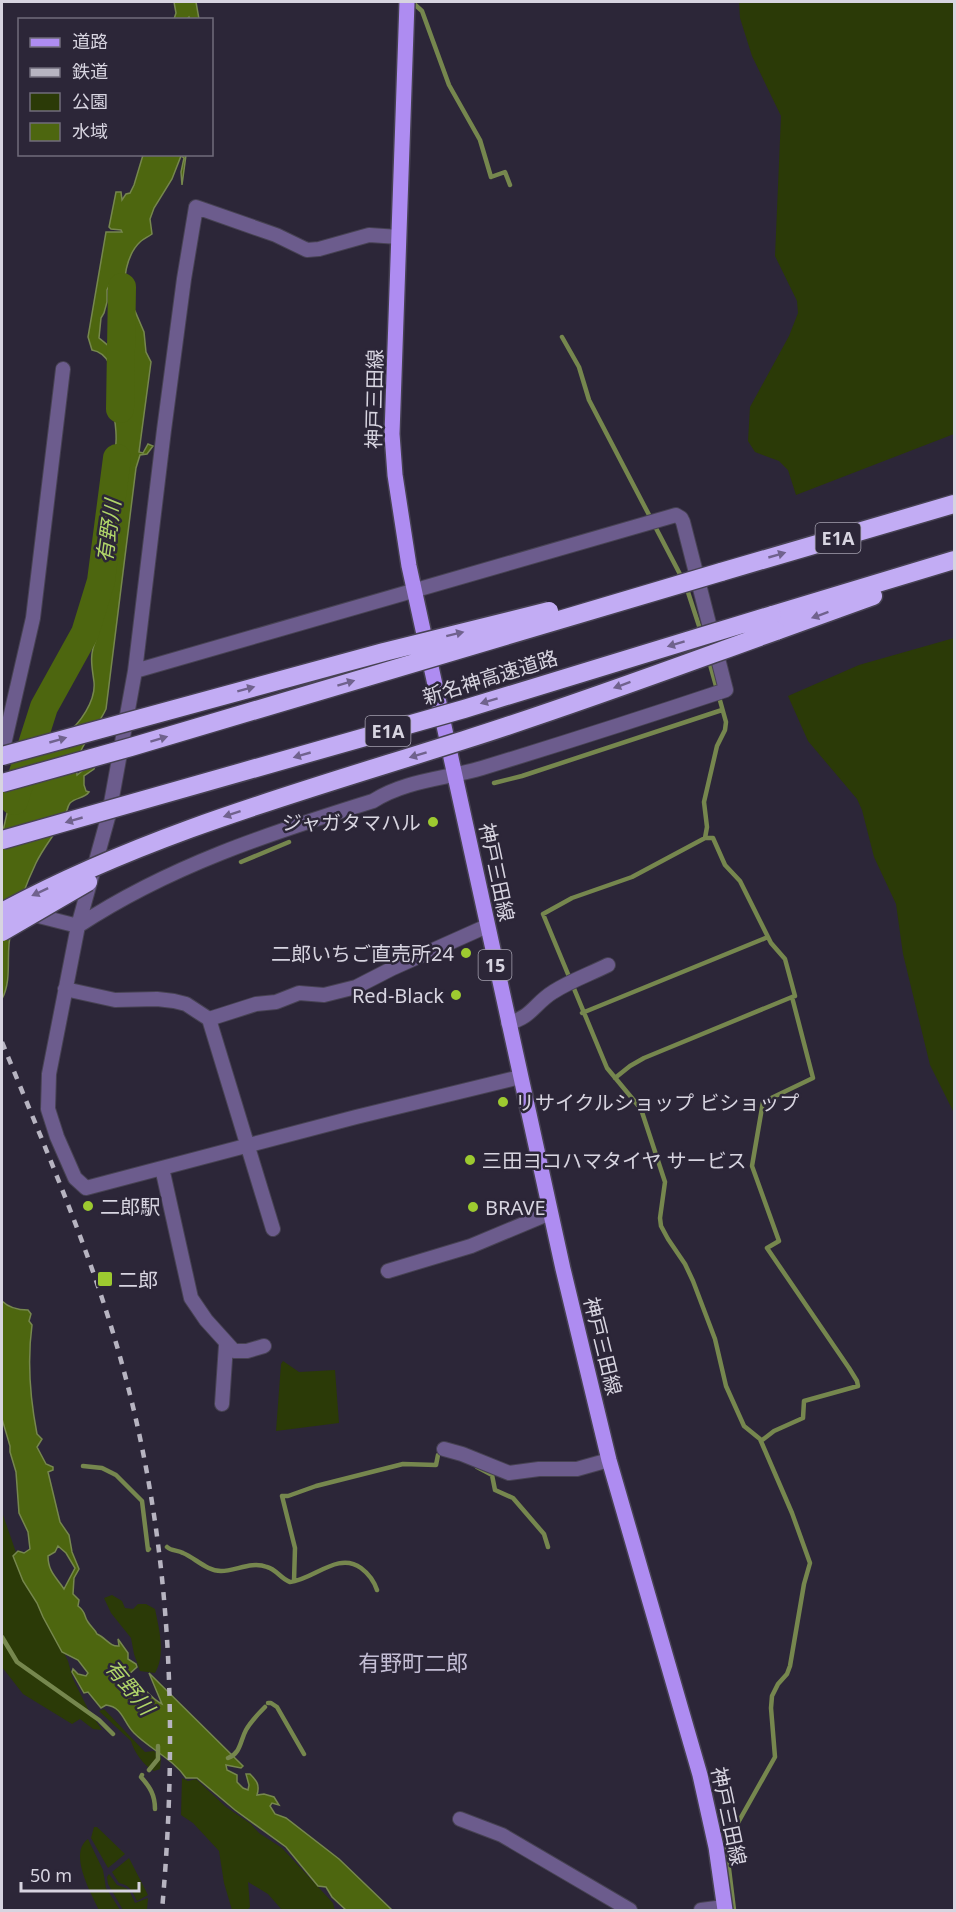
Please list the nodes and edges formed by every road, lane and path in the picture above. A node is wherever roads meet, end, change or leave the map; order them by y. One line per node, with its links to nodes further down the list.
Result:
1 (407, 2): 2 (main road, 神戸三田線 / 15)
2 (399, 237): 8 (main road, 神戸三田線 / 15); 10 (street)
3 (63, 369): 11 (street)
4 (954, 504): 7 (highway, 新名神高速道路 / E1A, one-way to 4)
5 (954, 560): 9 (highway, 新名神高速道路 / E1A)
6 (954, 568): 9 (highway, one-way to 9)
7 (721, 572): 11 (highway, one-way to 7, bridge); 13 (highway, 新名神高速道路 / E1A, one-way to 7, bridge)
8 (414, 590): 10 (street); 12 (main road, 神戸三田線 / 15); 12 (street)
9 (774, 623): 14 (highway, one-way to 14, bridge); 15 (highway, 新名神高速道路 / E1A, one-way to 15, bridge)
10 (135, 671): 18 (street)
11 (2, 754)
12 (454, 773): 18 (street); 19 (main road, 神戸三田線 / 15)
13 (2, 783)
14 (190, 828): 17 (highway, one-way to 17, bridge); 20 (highway, bridge)
15 (2, 840)
16 (2, 907): 18 (street, bridge)
17 (2, 912)
18 (72, 924): 22 (street)
19 (487, 926): 23 (street); 24 (main road, 神戸三田線 / 15)
20 (2, 932)
21 (608, 965): 24 (street)
22 (65, 989): 23 (street); 27 (street)
23 (209, 1019): 26 (street)
24 (508, 1023): 25 (main road, 神戸三田線 / 15)
25 (520, 1077): 26 (street); 28 (main road, 神戸三田線 / 15)
26 (249, 1145): 27 (street); 29 (street)
27 (162, 1168): 31 (street)
28 (550, 1213): 30 (street); 35 (main road, 神戸三田線 / 15)
29 (273, 1229)
30 (388, 1270)
31 (226, 1345): 32 (street); 33 (street)
32 (264, 1346)
33 (222, 1404)
34 (444, 1449): 35 (street)
35 (609, 1460): 37 (main road, 神戸三田線 / 15)
36 (460, 1819): 38 (street)
37 (725, 1909): 39 (street)
38 (630, 1911)
39 (701, 1911)

